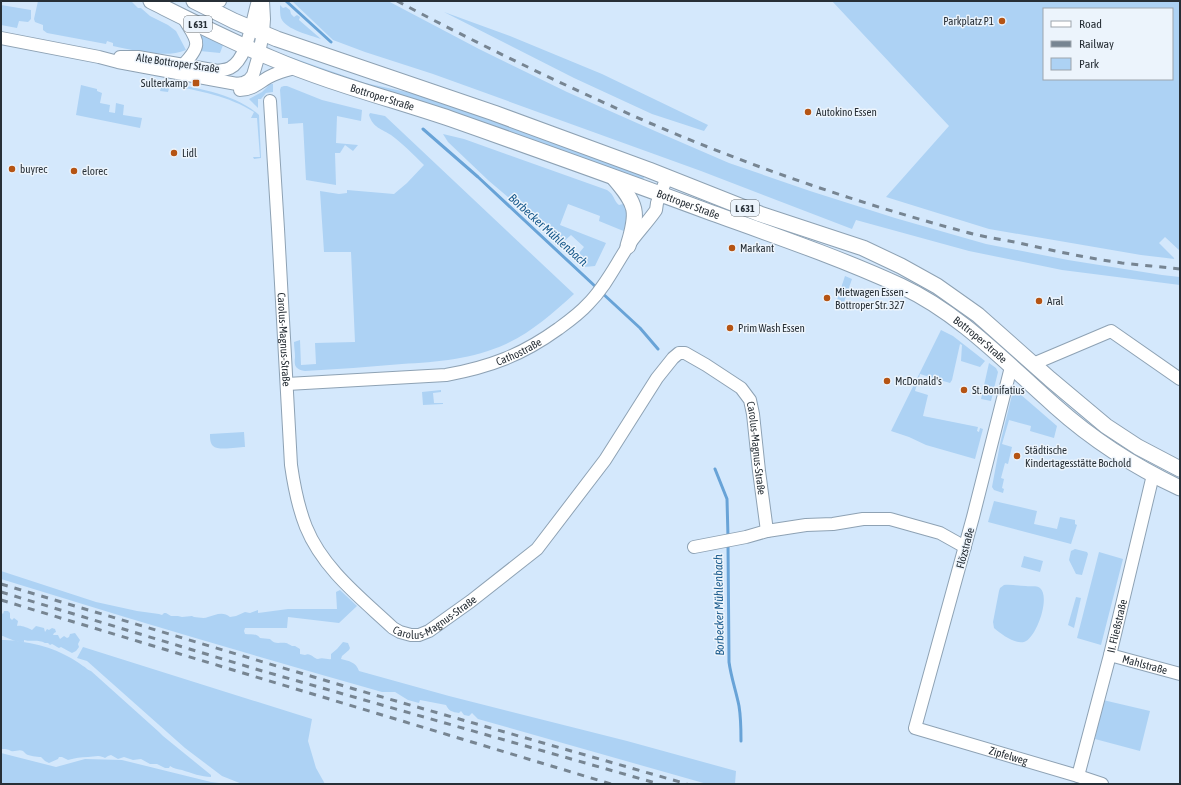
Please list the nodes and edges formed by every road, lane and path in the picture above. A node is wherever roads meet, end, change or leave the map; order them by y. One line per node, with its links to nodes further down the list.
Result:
1 (151, 1): 6 (main road, Bottroper Straße / L 631)
2 (220, 1): 5 (street)
3 (258, 1): 7 (street)
4 (263, 1): 7 (street)
5 (198, 3): 7 (main road, Bottroper Straße / L 631)
6 (183, 17): 9 (main road, Bottroper Straße / L 631); 12 (street)
7 (257, 31): 9 (street); 10 (street); 17 (main road, Bottroper Straße / L 631)
8 (1, 38): 11 (street, Alte Bottroper Straße)
9 (245, 46): 10 (main road, Bottroper Straße / L 631); 12 (street, Alte Bottroper Straße)
10 (259, 53): 13 (main road, Bottroper Straße / L 631); 14 (street, Alte Bottroper Straße)
11 (99, 56): 12 (street, Alte Bottroper Straße); 14 (street, Alte Bottroper Straße)
12 (183, 65)
13 (295, 68): 14 (street, Alte Bottroper Straße); 16 (main road, Bottroper Straße / L 631)
14 (221, 82)
15 (270, 101): 23 (street, Carolus-Magnus-Straße)
16 (613, 177): 18 (main road, Bottroper Straße / L 631); 19 (main road)
17 (667, 177): 18 (street, Cathostraße); 20 (main road, Bottroper Straße / L 631)
18 (661, 194): 19 (street, Cathostraße); 21 (main road, Bottroper Straße / L 631)
19 (628, 246): 23 (street, Cathostraße)
20 (1033, 364): 21 (main road); 22 (street); 24 (main road, Bottroper Straße / L 631)
21 (1013, 369): 25 (main road, Bottroper Straße / L 631); 29 (street, Flözstraße)
22 (1180, 379)
23 (287, 384): 27 (street, Carolus-Magnus-Straße)
24 (1180, 469)
25 (1153, 475): 26 (main road, Bottroper Straße / L 631); 30 (street, II. Fließstraße)
26 (1180, 488)
27 (767, 531): 28 (street); 29 (street)
28 (694, 547)
29 (965, 547): 32 (street, Flözstraße)
30 (1110, 655): 31 (street, Mahlstraße); 33 (street, II. Fließstraße)
31 (1180, 674)
32 (915, 728): 33 (street, Zipfelweg)
33 (1078, 776): 34 (street, Zipfelweg)
34 (1102, 784)

